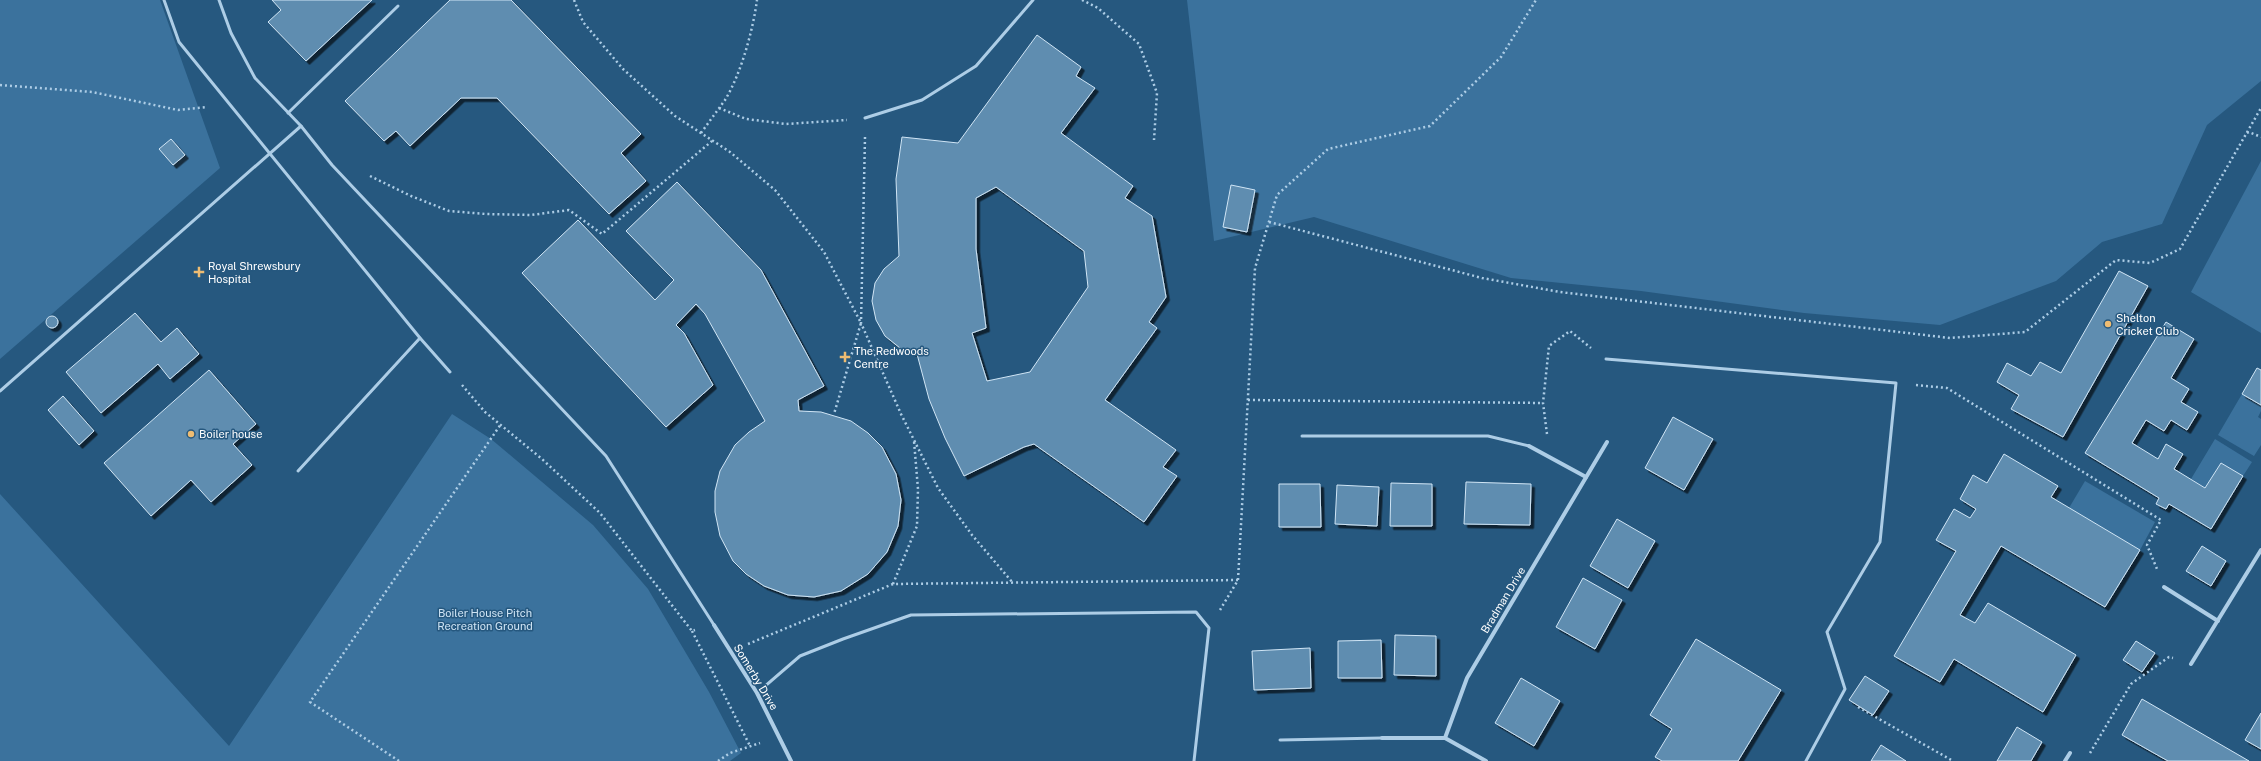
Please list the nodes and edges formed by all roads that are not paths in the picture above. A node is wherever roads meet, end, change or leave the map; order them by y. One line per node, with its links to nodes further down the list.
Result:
1 (164, 0): 8 (lane)
2 (219, 0): 5 (lane)
3 (1033, 0): 6 (lane)
4 (398, 6): 5 (lane)
5 (288, 113): 7 (lane)
6 (865, 118)
7 (301, 126): 8 (lane); 21 (lane)
8 (269, 153): 9 (lane); 12 (lane)
9 (420, 338): 11 (lane); 16 (lane)
10 (1606, 359): 31 (lane)
11 (450, 372)
12 (0, 391)
13 (1302, 436): 15 (lane)
14 (1607, 442): 17 (street, Bradman Drive)
15 (1529, 446): 17 (street)
16 (298, 471)
17 (1586, 477): 25 (street, Bradman Drive)
18 (2261, 550): 20 (street)
19 (2164, 586): 20 (street)
20 (2218, 621): 22 (street)
21 (714, 624): 23 (street, Somerby Drive)
22 (2191, 664)
23 (757, 693): 28 (street, Somerby Drive); 29 (lane)
24 (1382, 738): 25 (street); 26 (lane)
25 (1445, 738): 30 (street)
26 (1280, 740)
27 (2070, 753): 32 (street)
28 (791, 761)
29 (1194, 761)
30 (1486, 761)
31 (1806, 761)
32 (2065, 761)

